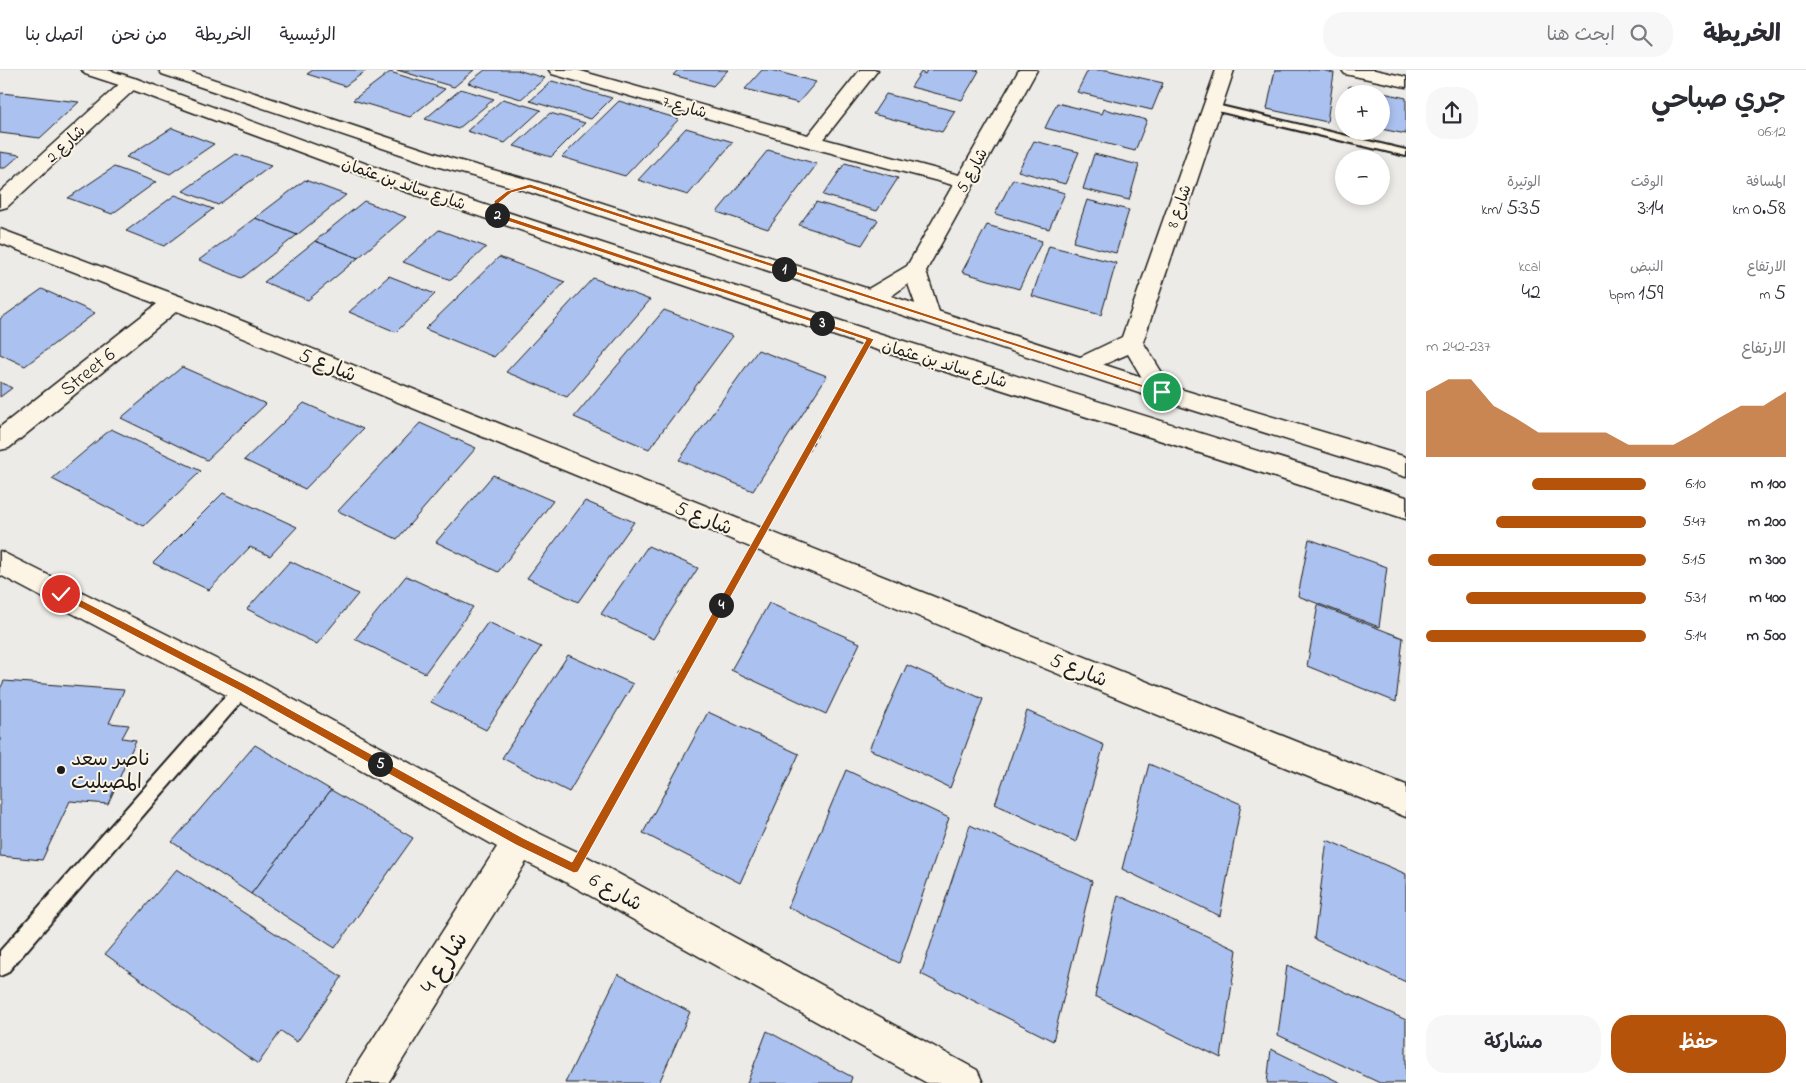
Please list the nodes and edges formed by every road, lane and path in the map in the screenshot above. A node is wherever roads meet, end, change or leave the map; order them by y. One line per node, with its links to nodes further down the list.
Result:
1 (91, 70): 8 (street, شارع ساند بن عثمان)
2 (168, 70): 13 (street, شارع ساند بن عثمان)
3 (558, 70): 11 (street, شارع 7)
4 (869, 70): 11 (street)
5 (1028, 70): 14 (street, شارع 5)
6 (1225, 70): 10 (street, شارع 8)
7 (1351, 70): 9 (street)
8 (131, 82): 16 (street, شارع ساند بن عثمان); 17 (street, شارع 2)
9 (1406, 82)
10 (1212, 107): 12 (lane); 25 (street, شارع 8)
11 (812, 142): 14 (street, شارع 7)
12 (1406, 153)
13 (443, 162): 15 (street, شارع ساند بن عثمان); 16 (street)
14 (964, 182): 20 (street, شارع 5)
15 (530, 186): 18 (street); 21 (street, شارع ساند بن عثمان)
16 (411, 187): 18 (street, شارع ساند بن عثمان)
17 (0, 203)
18 (497, 215): 24 (street, شارع ساند بن عثمان)
19 (0, 236): 22 (street, شارع 5)
20 (915, 271): 21 (street); 23 (street)
21 (871, 297): 23 (street, شارع ساند بن عثمان)
22 (174, 302): 28 (street, Street 6); 31 (street, شارع 5)
23 (929, 315): 26 (street, شارع ساند بن عثمان)
24 (870, 339): 30 (street, شارع ساند بن عثمان); 31 (path)
25 (1132, 342): 26 (street); 27 (street)
26 (1082, 366): 27 (street, شارع ساند بن عثمان)
27 (1162, 392): 29 (street, شارع ساند بن عثمان)
28 (0, 441)
29 (1406, 467)
30 (1406, 508)
31 (758, 539): 34 (street, شارع 5); 36 (path)
32 (0, 562): 33 (street, شارع 6)
33 (243, 688): 35 (street, شارع 6); 37 (lane)
34 (1406, 801)
35 (520, 842): 36 (street, شارع 6); 38 (street, شارع 4)
36 (574, 868): 39 (street, شارع 6)
37 (0, 966)
38 (366, 1083)
39 (964, 1083)

